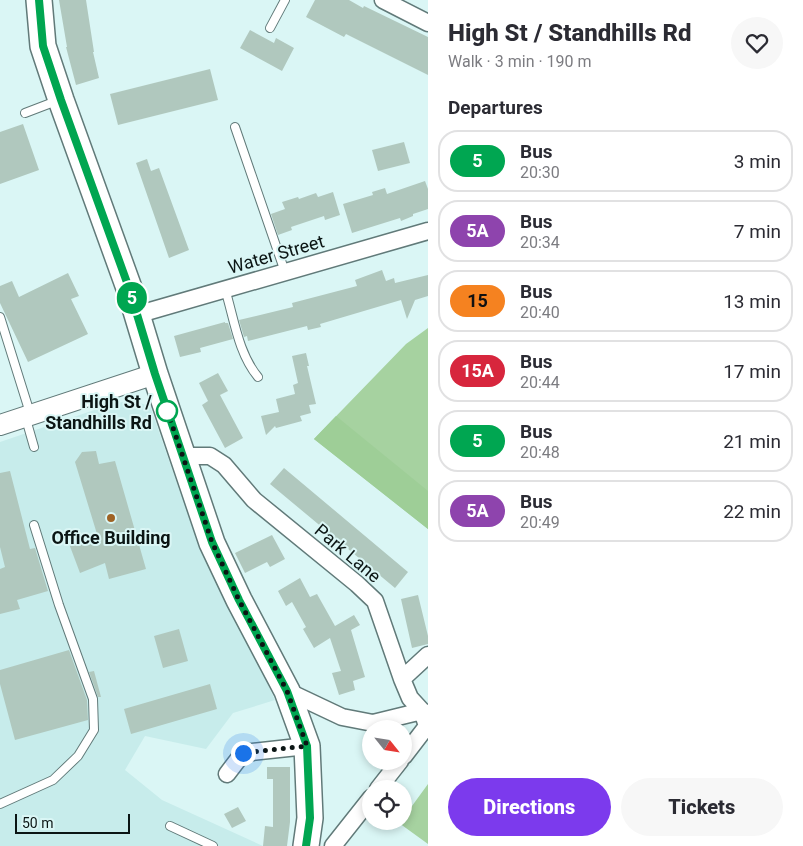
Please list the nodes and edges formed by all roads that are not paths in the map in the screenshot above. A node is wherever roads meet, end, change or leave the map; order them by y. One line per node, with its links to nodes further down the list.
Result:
1 (38, 0): 6 (main road)
2 (285, 0): 5 (lane)
3 (383, 0): 4 (street)
4 (428, 23)
5 (270, 28)
6 (61, 100): 7 (lane); 12 (main road)
7 (25, 113)
8 (235, 127): 10 (lane)
9 (428, 231): 10 (street, Water Street)
10 (286, 272): 11 (street, Water Street)
11 (225, 289): 12 (street, Water Street); 15 (lane)
12 (136, 315): 14 (main road)
13 (0, 317): 16 (lane)
14 (155, 374): 16 (street); 19 (main road)
15 (258, 377)
16 (28, 416): 17 (street); 18 (lane)
17 (0, 425)
18 (34, 447)
19 (183, 456): 22 (street, Park Lane); 23 (main road)
20 (34, 525): 30 (lane)
21 (428, 655): 22 (street)
22 (402, 679): 24 (street, Park Lane)
23 (287, 691): 24 (street); 25 (main road)
24 (425, 712): 26 (street)
25 (307, 746): 28 (street); 34 (main road)
26 (412, 746)
27 (393, 770): 29 (street)
28 (227, 774)
29 (385, 780)
30 (0, 804)
31 (362, 809): 35 (street)
32 (170, 826): 33 (lane)
33 (214, 846)
34 (306, 846)
35 (333, 846)

